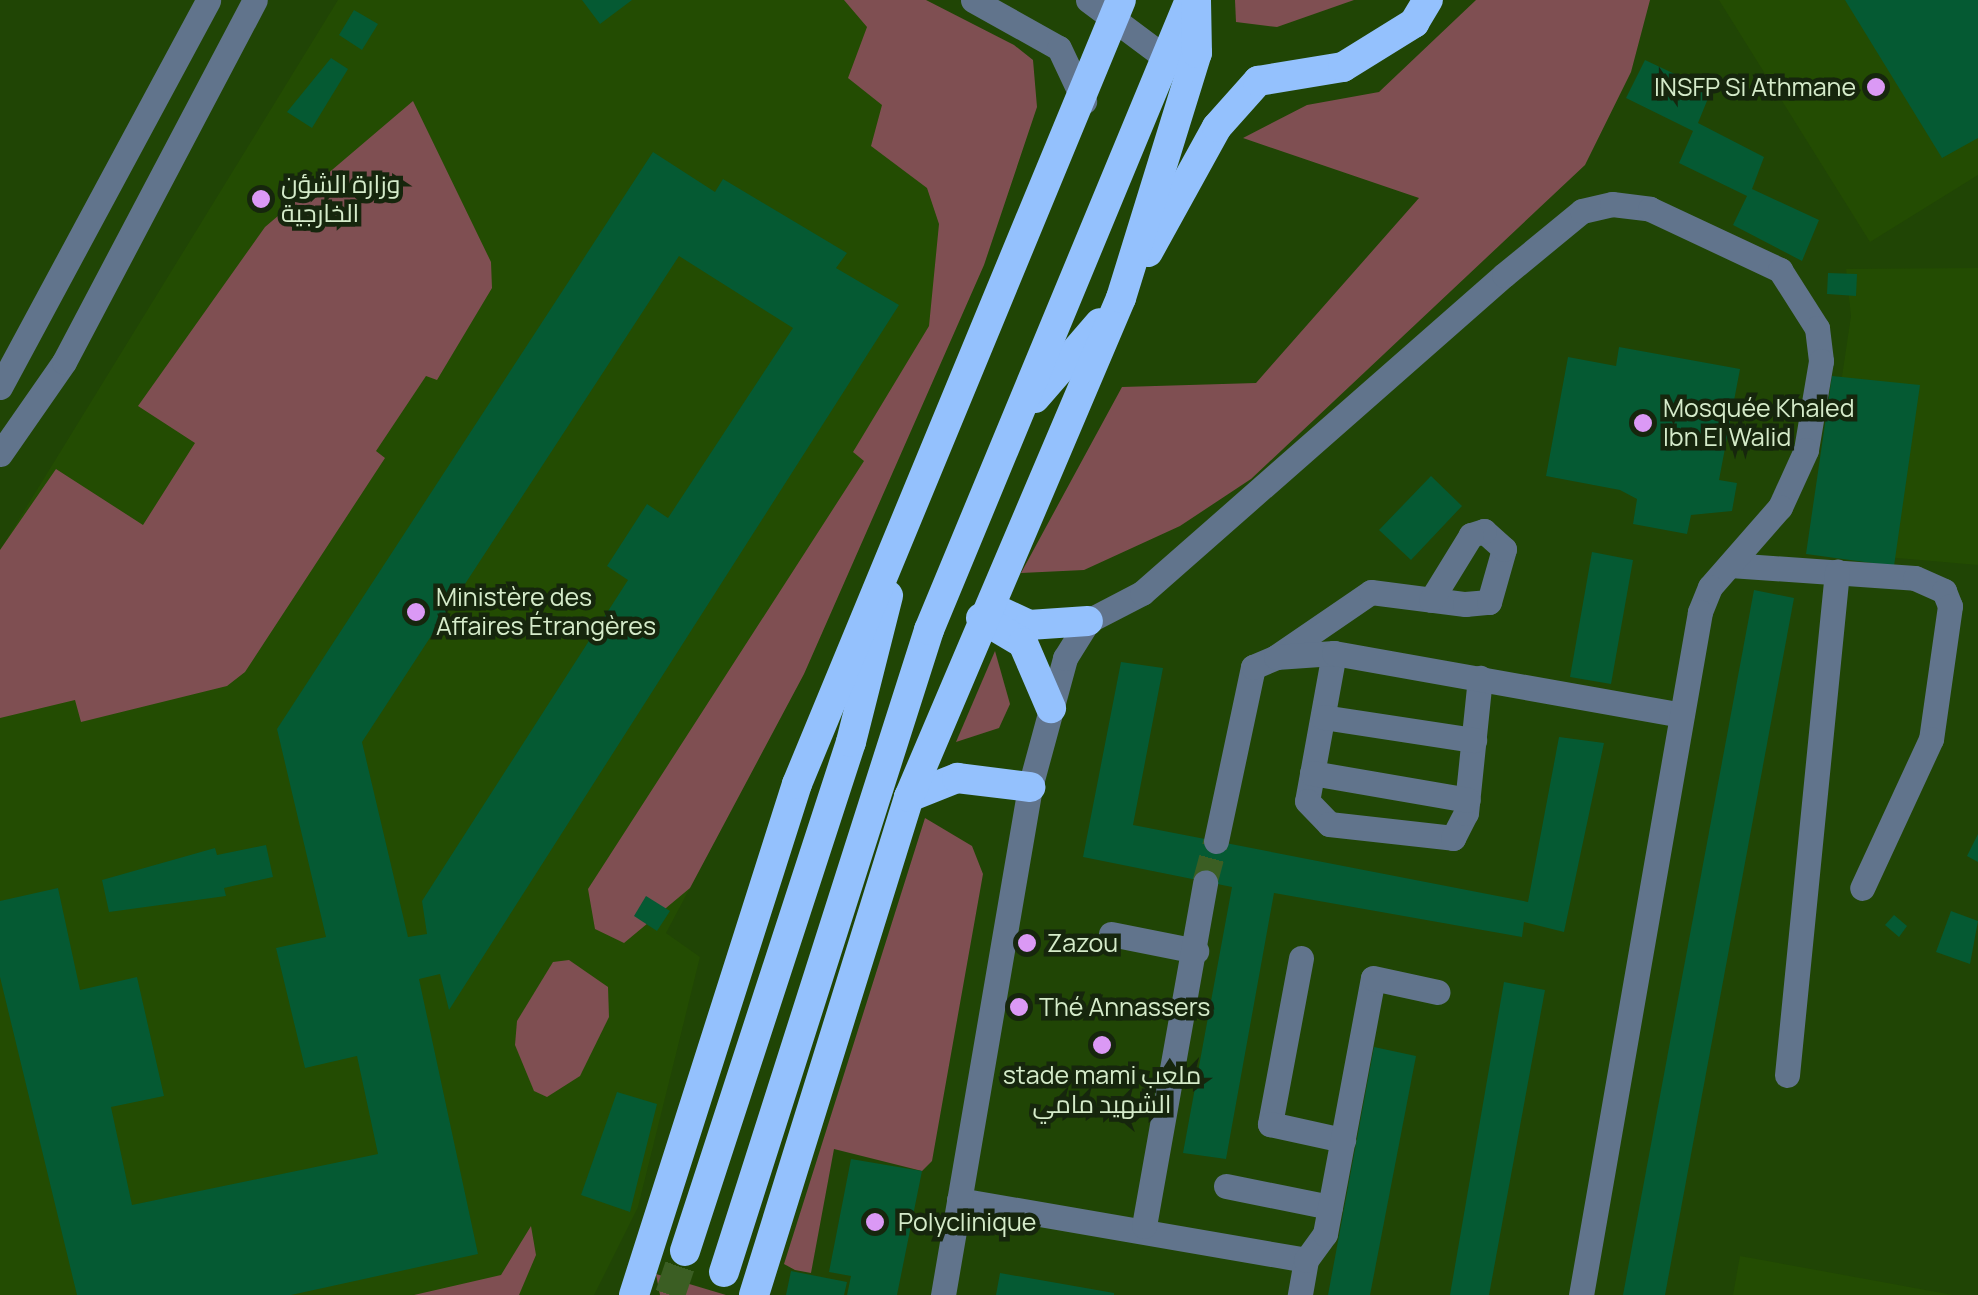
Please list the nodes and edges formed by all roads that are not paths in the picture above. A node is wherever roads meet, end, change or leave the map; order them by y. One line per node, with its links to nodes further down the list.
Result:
1 (208, 0): 11 (street)
2 (256, 0): 13 (street)
3 (973, 0): 9 (street)
4 (1088, 0): 7 (street)
5 (1193, 0): 8 (highway); 10 (highway)
6 (1428, 0): 10 (highway)
7 (1117, 7): 8 (street); 9 (highway)
8 (1163, 56): 12 (highway)
9 (1084, 101): 14 (highway)
10 (1121, 298): 12 (highway); 18 (highway)
11 (0, 388)
12 (1017, 419): 46 (highway)
13 (0, 454)
14 (912, 501): 44 (highway); 47 (highway)
15 (1730, 565): 16 (street); 19 (street); 24 (street)
16 (1837, 571): 33 (street); 38 (street)
17 (1431, 600): 21 (street)
18 (983, 611): 19 (highway); 23 (highway); 29 (highway)
19 (1088, 621): 23 (street)
20 (1334, 653): 21 (street); 22 (street); 25 (street)
21 (1276, 657): 31 (street)
22 (1480, 678): 24 (street); 26 (street)
23 (1051, 708): 28 (street)
24 (1682, 715): 51 (street)
25 (1322, 716): 26 (street); 27 (street)
26 (1474, 740): 30 (street)
27 (1312, 773): 30 (street); 30 (street)
28 (1030, 786): 29 (highway); 41 (street)
29 (908, 798): 48 (highway)
30 (1468, 800)
31 (1216, 841)
32 (1206, 882): 35 (street)
33 (1862, 888)
34 (1111, 934): 35 (street)
35 (1196, 950): 43 (street)
36 (1301, 958): 39 (street)
37 (1436, 992): 39 (street)
38 (1787, 1076)
39 (1343, 1140): 42 (street)
40 (1226, 1186): 42 (street)
41 (960, 1200): 43 (street); 49 (street)
42 (1330, 1207): 45 (street)
43 (1144, 1226): 45 (street)
44 (685, 1250)
45 (1306, 1260): 50 (street)
46 (724, 1272)
47 (641, 1287)
48 (754, 1295)
49 (943, 1295)
50 (1300, 1295)
51 (1581, 1295)

